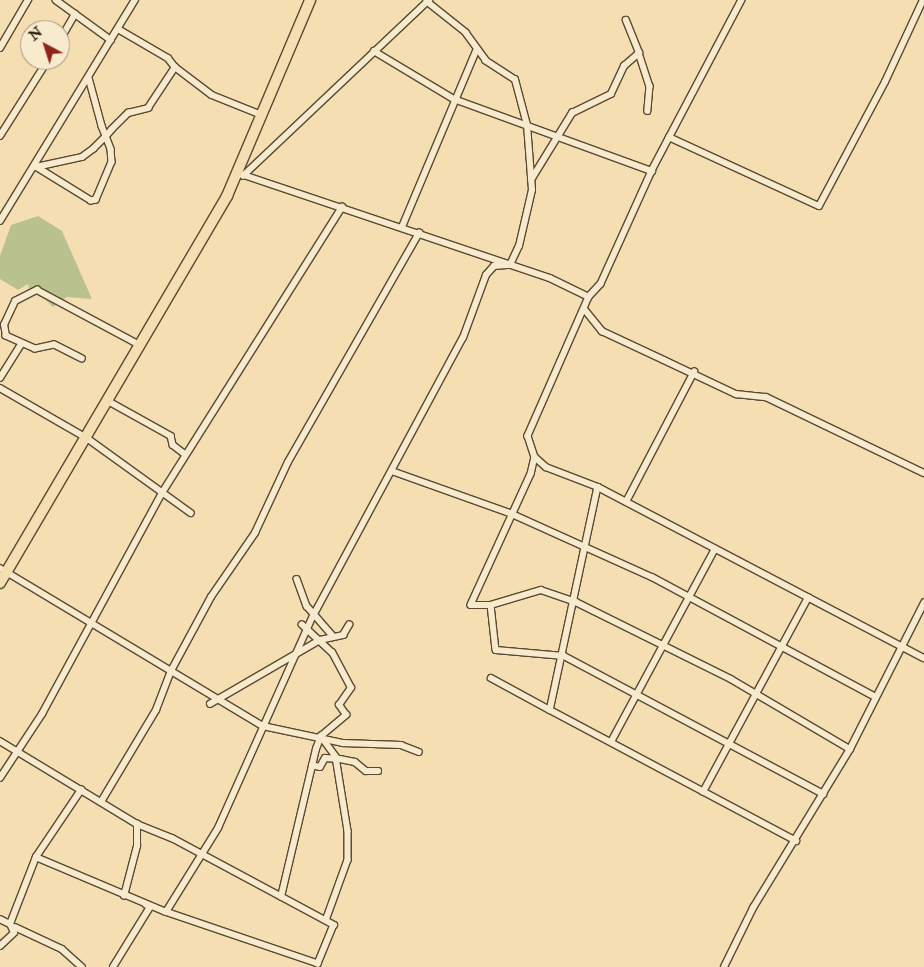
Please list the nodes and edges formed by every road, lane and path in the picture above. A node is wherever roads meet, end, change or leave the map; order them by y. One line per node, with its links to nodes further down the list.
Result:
1 (28, 0): 13 (street)
2 (56, 0): 8 (street)
3 (135, 0): 11 (street)
4 (310, 0): 22 (highway)
5 (742, 0): 27 (street)
6 (922, 0): 27 (street)
7 (428, 1): 14 (street); 15 (street)
8 (75, 14): 10 (street); 12 (street)
9 (626, 21): 16 (street)
10 (70, 23)
11 (118, 29): 12 (street); 17 (street)
12 (111, 40): 19 (street)
13 (0, 48)
14 (374, 51): 20 (street); 30 (street)
15 (476, 51): 20 (street); 23 (street)
16 (639, 53): 21 (street); 26 (street)
17 (175, 67): 22 (street); 25 (street)
18 (42, 70): 24 (street)
19 (89, 78): 25 (street); 28 (street)
20 (454, 98): 23 (street); 34 (street)
21 (648, 111)
22 (262, 116): 30 (highway)
23 (528, 125): 26 (street); 31 (street)
24 (0, 136)
25 (106, 136): 28 (street); 28 (street)
26 (559, 137): 29 (street); 31 (street)
27 (669, 137): 29 (street)
28 (36, 167): 33 (street)
29 (652, 171): 37 (street)
30 (241, 174): 32 (street); 40 (highway)
31 (531, 180): 36 (street)
32 (342, 207): 34 (street); 47 (street)
33 (0, 221)
34 (402, 228): 35 (street)
35 (419, 233): 36 (street); 78 (street)
36 (510, 265): 37 (street); 49 (street)
37 (588, 297): 38 (street)
38 (586, 311): 42 (street); 48 (street)
39 (21, 344): 40 (street); 41 (street); 43 (street)
40 (140, 346): 45 (highway)
41 (82, 359)
42 (694, 372): 50 (street); 53 (street)
43 (0, 378)
44 (0, 388): 46 (street)
45 (108, 401): 46 (highway); 47 (street)
46 (88, 438): 52 (street); 58 (highway)
47 (185, 454): 52 (street)
48 (535, 456): 51 (street); 55 (street)
49 (392, 471): 55 (street); 66 (street)
50 (924, 473)
51 (598, 487): 53 (street); 56 (street)
52 (162, 493): 54 (street); 67 (street)
53 (626, 502): 57 (street)
54 (190, 513)
55 (510, 513): 56 (street); 65 (street)
56 (584, 548): 61 (street); 63 (street)
57 (715, 549): 61 (street); 62 (street)
58 (4, 569): 60 (highway); 67 (street)
59 (297, 579): 66 (street)
60 (0, 583)
61 (690, 596): 72 (street); 74 (street)
62 (808, 598): 73 (street); 74 (street)
63 (576, 602): 65 (street); 72 (street); 75 (street)
64 (924, 603): 73 (street)
65 (491, 605): 75 (street)
66 (314, 613): 69 (street); 70 (street)
67 (90, 623): 78 (street); 92 (street)
68 (349, 625): 70 (street)
69 (304, 627): 71 (street); 76 (street)
70 (332, 635): 71 (street)
71 (319, 641): 76 (street); 87 (street)
72 (663, 644): 80 (street); 81 (street)
73 (903, 645): 77 (street); 82 (street)
74 (782, 647): 80 (street); 82 (street)
75 (564, 656): 81 (street); 85 (street)
76 (293, 658): 83 (street); 86 (street)
77 (924, 658)
78 (171, 671): 83 (street); 101 (street)
79 (491, 678): 85 (street)
80 (756, 693): 90 (street); 91 (street)
81 (636, 694): 89 (street); 90 (street)
82 (876, 697): 91 (street)
83 (216, 701): 84 (street); 86 (street)
84 (210, 704)
85 (550, 710): 89 (street)
86 (263, 726): 87 (street); 104 (street)
87 (321, 736): 93 (street); 94 (street); 95 (street)
88 (0, 741): 92 (street)
89 (611, 742): 99 (street)
90 (729, 744): 99 (street); 100 (street)
91 (850, 749): 100 (street)
92 (19, 751): 97 (street); 98 (street)
93 (420, 752)
94 (337, 759): 95 (street); 96 (street); 110 (street)
95 (312, 765): 107 (street)
96 (378, 771)
97 (0, 778)
98 (81, 790): 101 (street); 105 (street)
99 (703, 792): 103 (street)
100 (824, 794): 103 (street)
101 (101, 802): 102 (street)
102 (137, 824): 104 (street); 106 (street)
103 (796, 841): 116 (street)
104 (200, 854): 107 (street); 109 (street)
105 (36, 857): 106 (street); 112 (street)
106 (122, 895): 108 (street); 109 (street)
107 (281, 897): 110 (street)
108 (150, 907): 109 (street); 115 (street)
109 (166, 912): 110 (street)
110 (327, 918)
111 (0, 919): 112 (street)
112 (12, 925): 113 (street); 114 (street)
113 (0, 946)
114 (82, 967)
115 (113, 967)
116 (724, 967)

